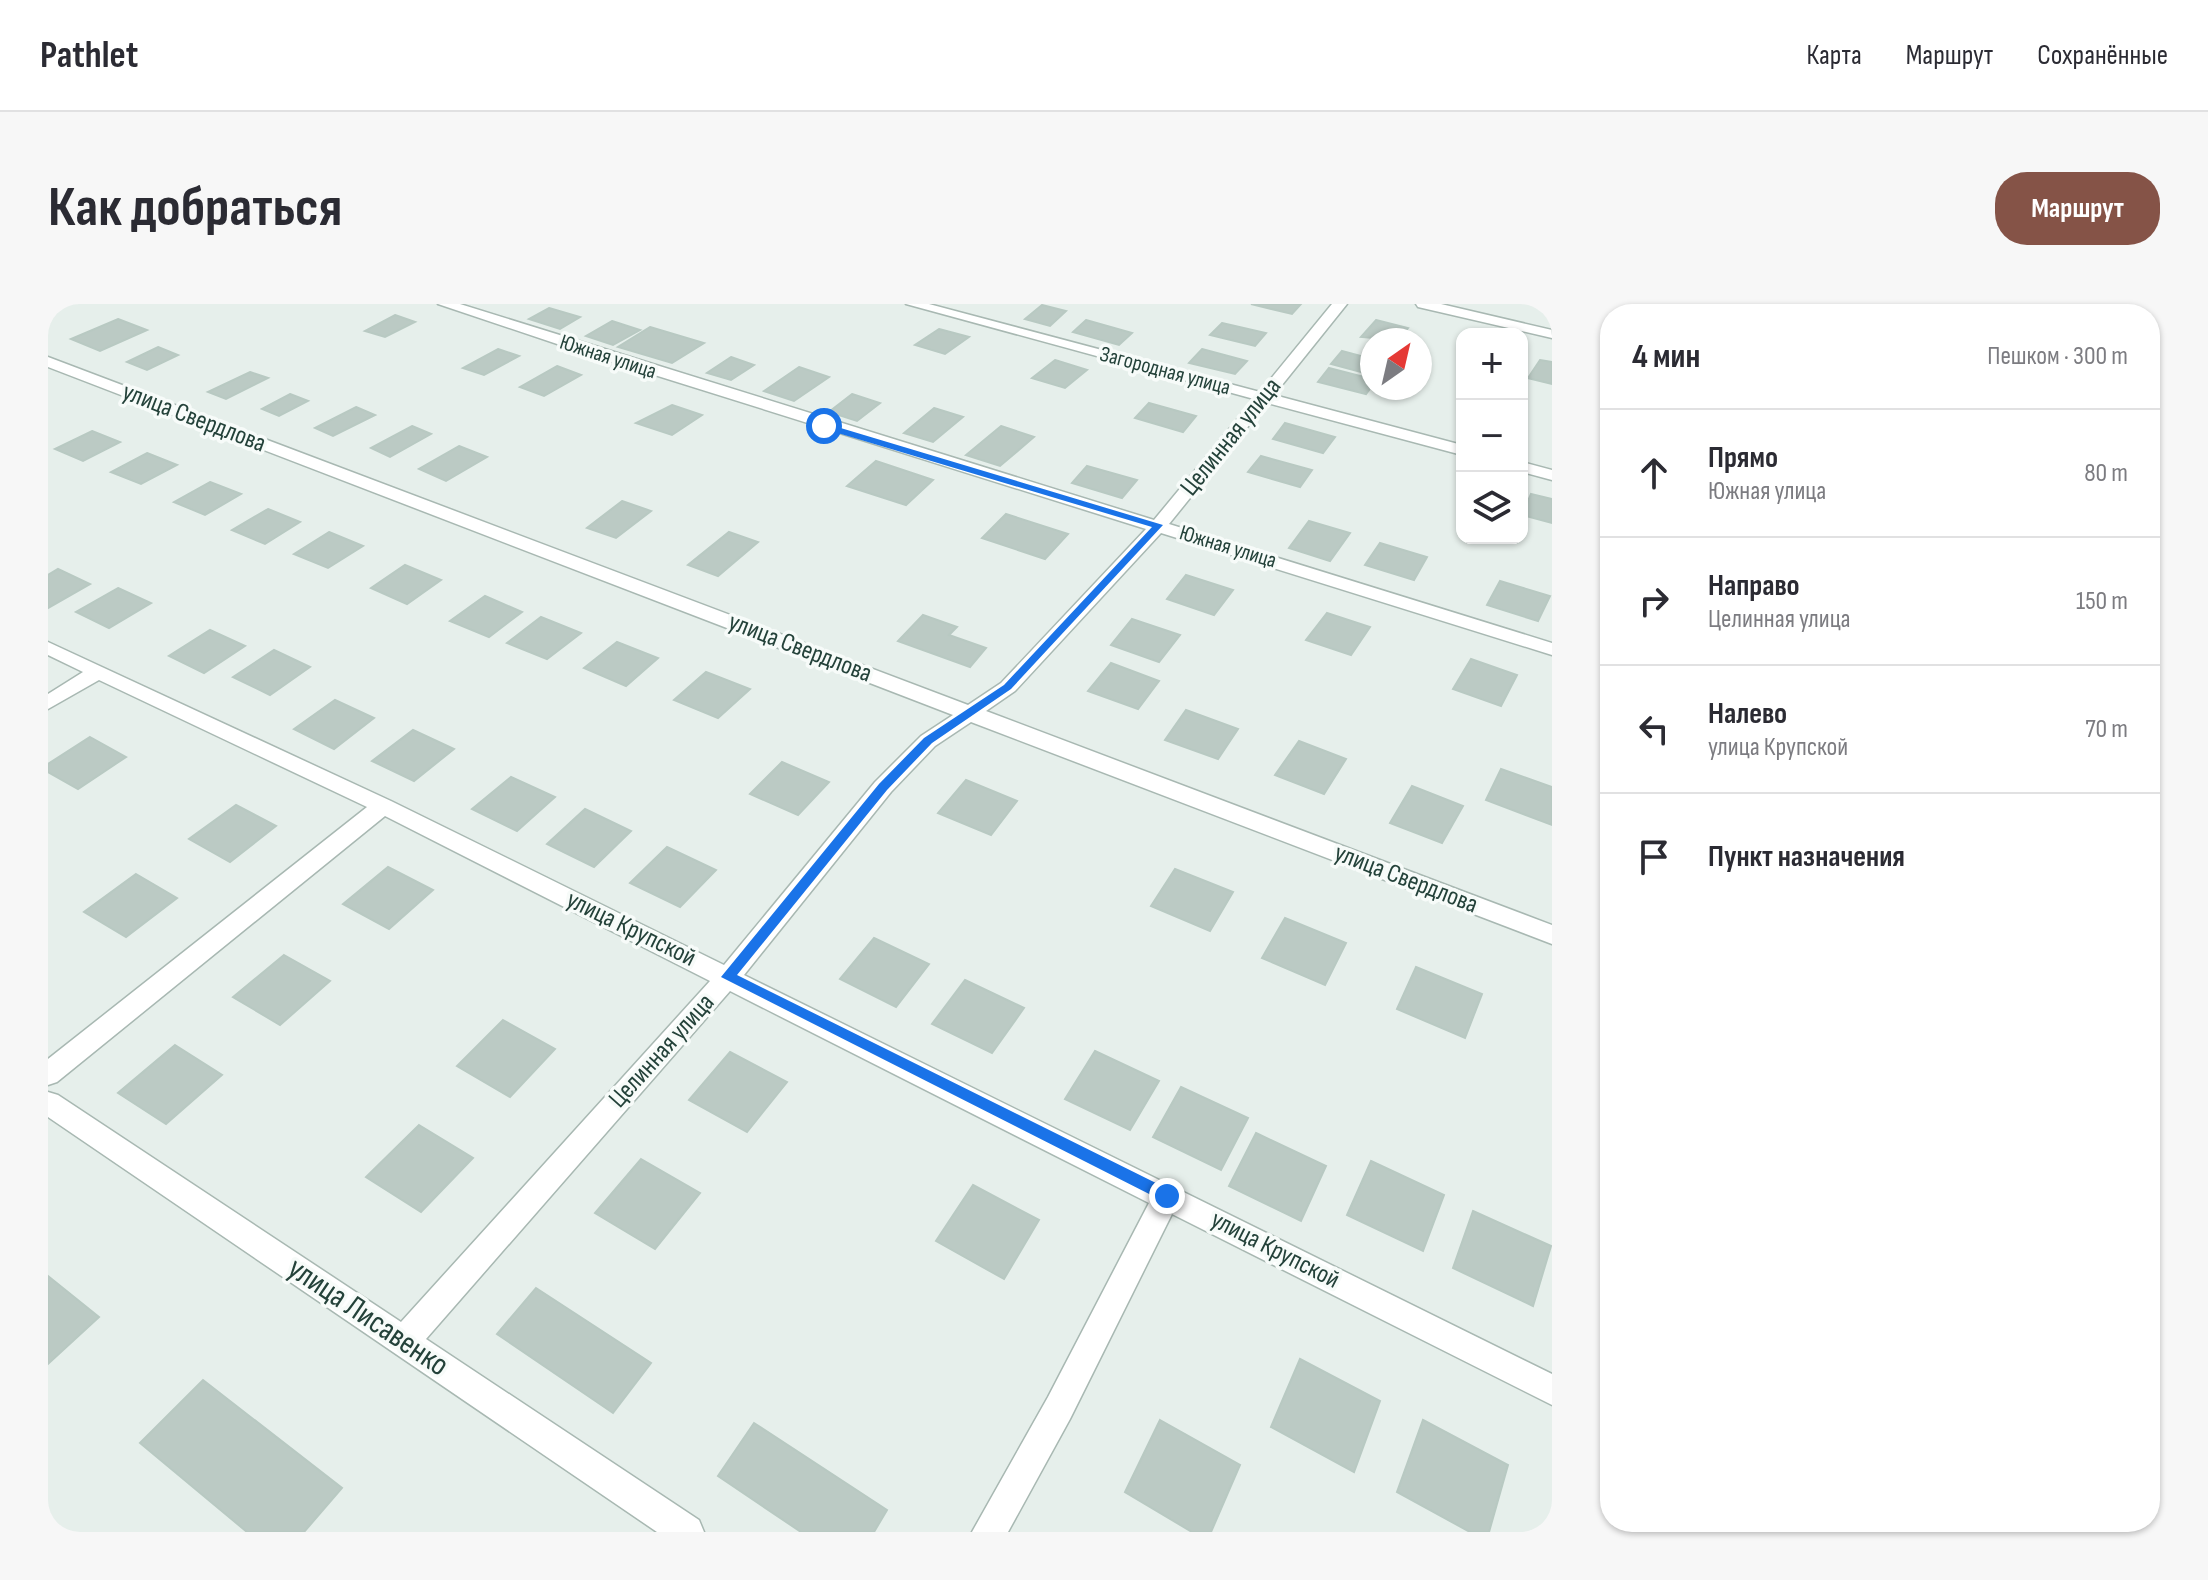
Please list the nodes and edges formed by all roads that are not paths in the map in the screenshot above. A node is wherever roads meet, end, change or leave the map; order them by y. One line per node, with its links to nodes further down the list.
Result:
1 (445, 304): 11 (street, Южная улица)
2 (913, 304): 7 (street, Загородная улица)
3 (1340, 304): 7 (street, Целинная улица)
4 (1423, 304): 5 (street)
5 (1549, 329)
6 (48, 362): 16 (street, улица Свердлова)
7 (1264, 397): 8 (street, Загородная улица); 11 (street, Целинная улица)
8 (1456, 448)
9 (1528, 469): 10 (street)
10 (1552, 475)
11 (1159, 525): 13 (street, Южная улица); 16 (street, Целинная улица)
12 (48, 648): 14 (street, улица Крупской)
13 (1552, 649)
14 (98, 672): 15 (street); 17 (street, улица Крупской)
15 (48, 703)
16 (973, 713): 18 (street, улица Свердлова); 19 (street, Целинная улица)
17 (383, 806): 19 (street, улица Крупской); 20 (street)
18 (1552, 935)
19 (728, 977): 22 (street, улица Крупской); 23 (street, Целинная улица)
20 (48, 1074)
21 (48, 1103): 23 (street, улица Лисавенко)
22 (1167, 1196): 24 (street, улица Крупской); 26 (street)
23 (404, 1341): 25 (street, улица Лисавенко)
24 (1552, 1390)
25 (687, 1532)
26 (989, 1532)

